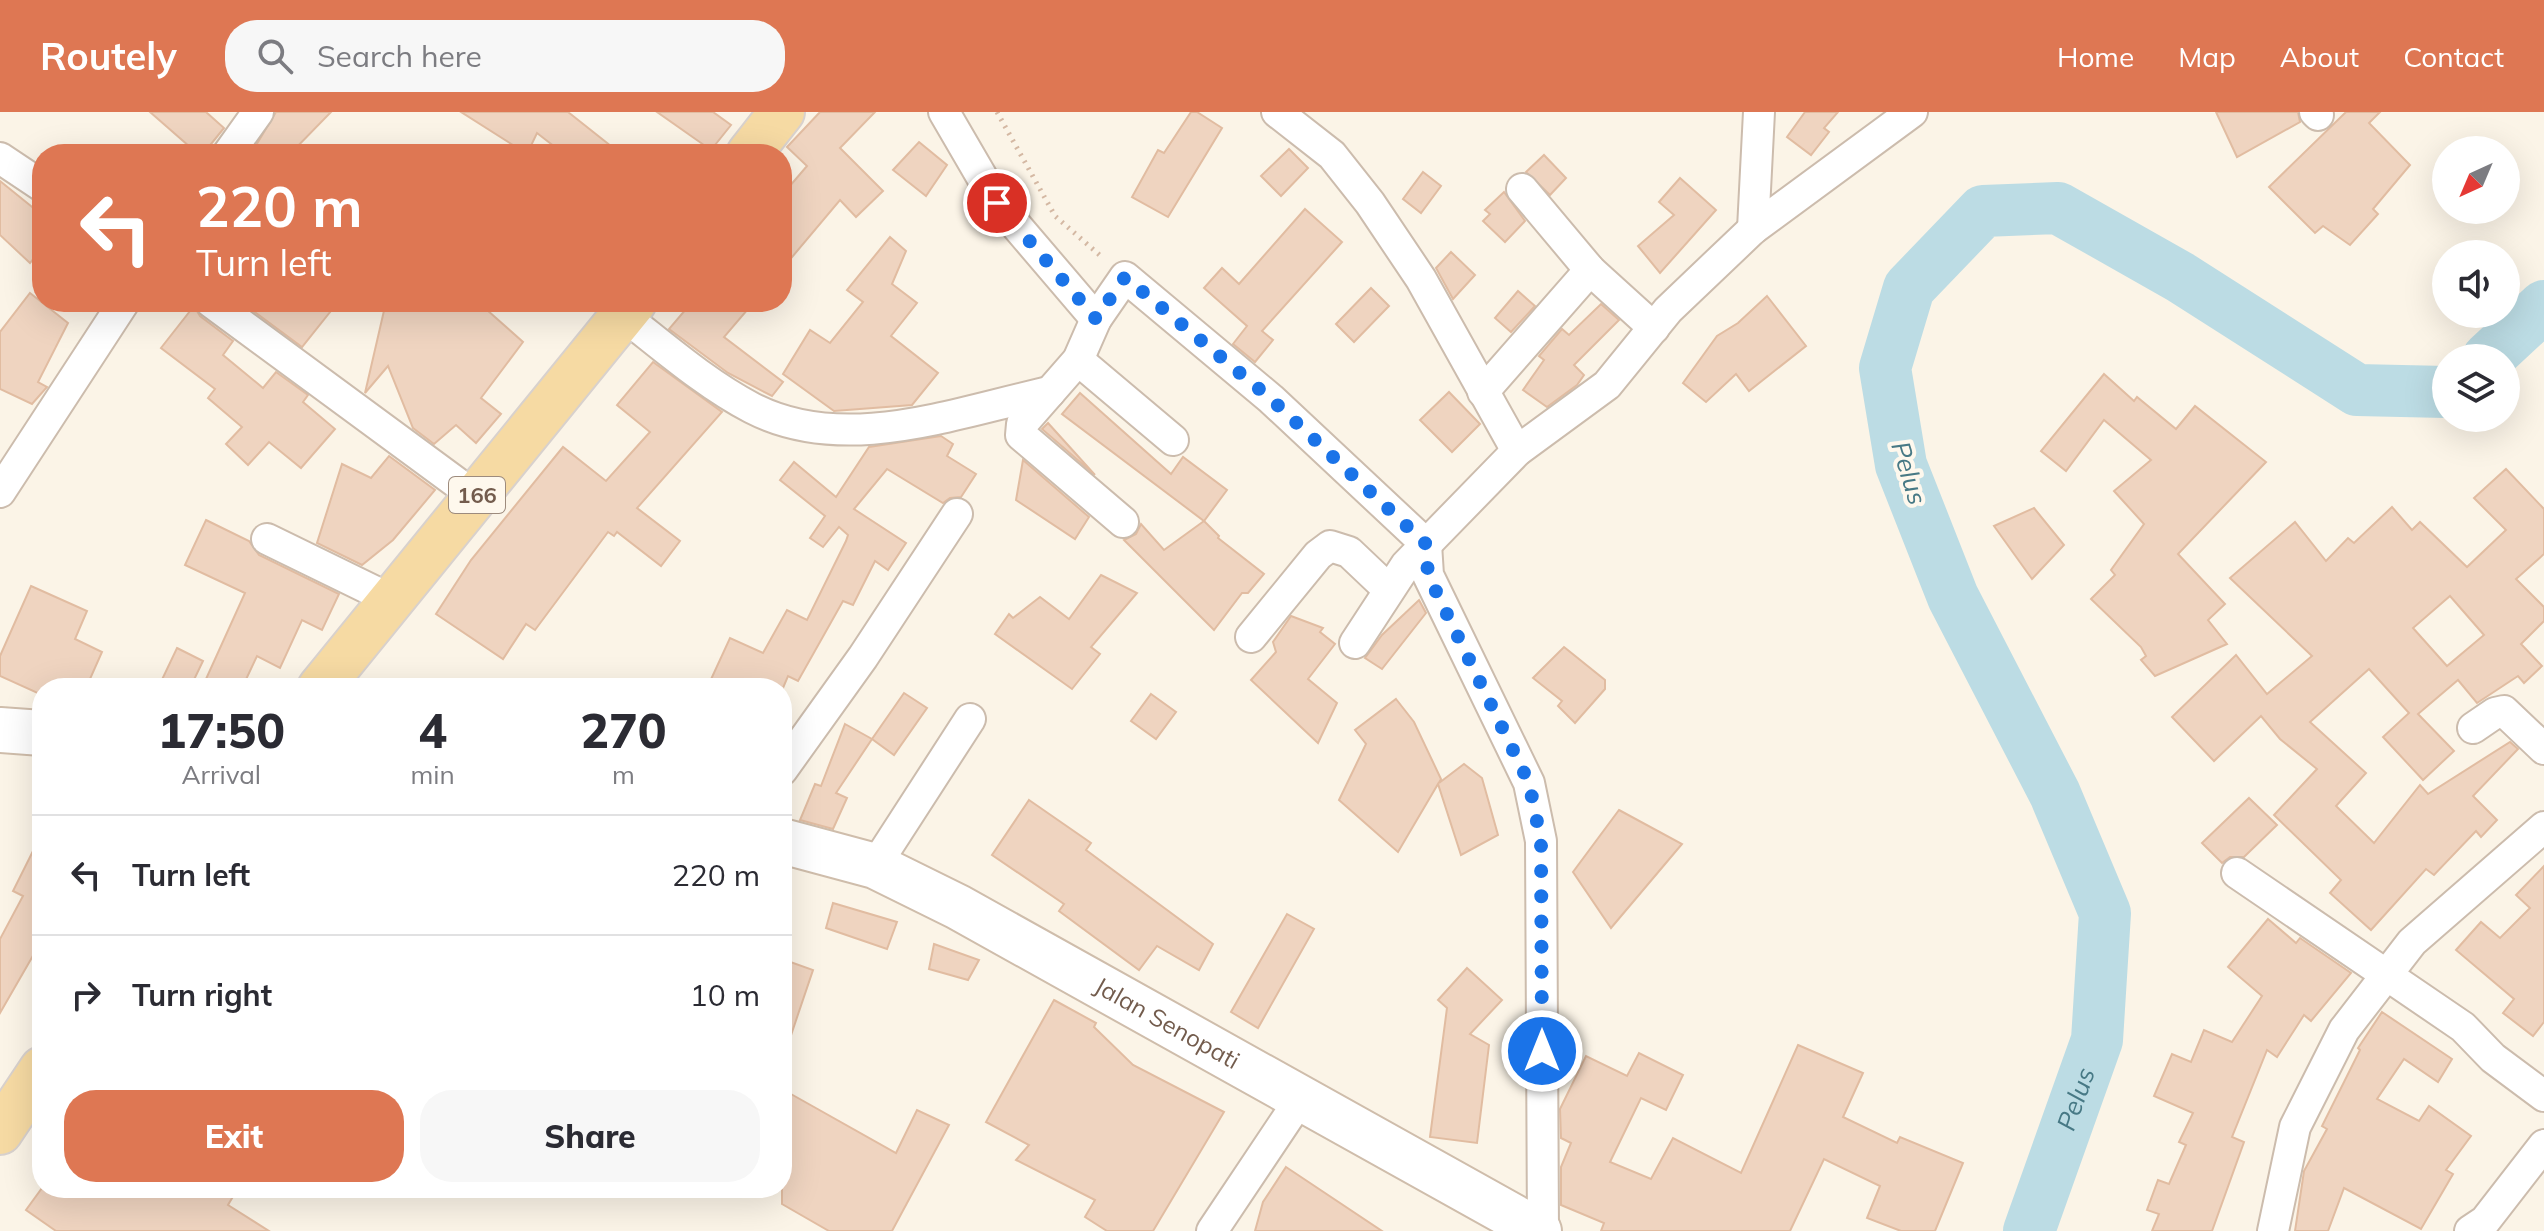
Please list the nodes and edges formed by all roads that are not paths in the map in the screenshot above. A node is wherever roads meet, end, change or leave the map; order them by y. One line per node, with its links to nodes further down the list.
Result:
1 (258, 112): 7 (street)
2 (782, 112): 8 (main road)
3 (944, 112): 18 (street)
4 (1277, 112): 22 (street)
5 (1759, 112): 12 (street)
6 (1912, 112): 12 (street)
7 (235, 144)
8 (757, 144)
9 (0, 158): 10 (street)
10 (32, 179)
11 (1522, 189): 13 (street)
12 (1753, 229): 19 (street)
13 (1590, 270): 19 (street); 22 (street)
14 (117, 312): 25 (street)
15 (225, 312): 26 (street)
16 (627, 312): 26 (main road, 166)
17 (632, 312): 21 (street)
18 (1096, 319): 20 (street); 30 (street)
19 (1654, 328): 24 (street)
20 (1078, 360): 21 (street); 23 (street)
21 (1050, 392): 28 (street)
22 (1483, 392): 24 (street)
23 (1173, 440)
24 (1517, 451): 30 (street)
25 (0, 492)
26 (476, 497): 31 (main road, 166)
27 (957, 514): 40 (street)
28 (1123, 522)
29 (267, 539): 31 (street)
30 (1404, 570): 32 (street); 33 (street); 51 (street)
31 (390, 599): 34 (main road, 166)
32 (1251, 637)
33 (1355, 643)
34 (328, 678)
35 (970, 719): 43 (street)
36 (2473, 728): 39 (street)
37 (0, 730): 38 (main road)
38 (32, 732)
39 (2544, 749)
40 (792, 756)
41 (2544, 827): 45 (street)
42 (792, 844): 43 (main road, Jalan Senopati)
43 (875, 866): 48 (main road, Jalan Senopati)
44 (2237, 873): 45 (street)
45 (2386, 972): 47 (street); 53 (street)
46 (32, 1084): 49 (main road)
47 (2544, 1096)
48 (1301, 1098): 51 (main road, Jalan Senopati); 52 (street)
49 (0, 1132)
50 (2544, 1145): 54 (street)
51 (1523, 1226)
52 (1212, 1231)
53 (2273, 1231)
54 (2470, 1231)

